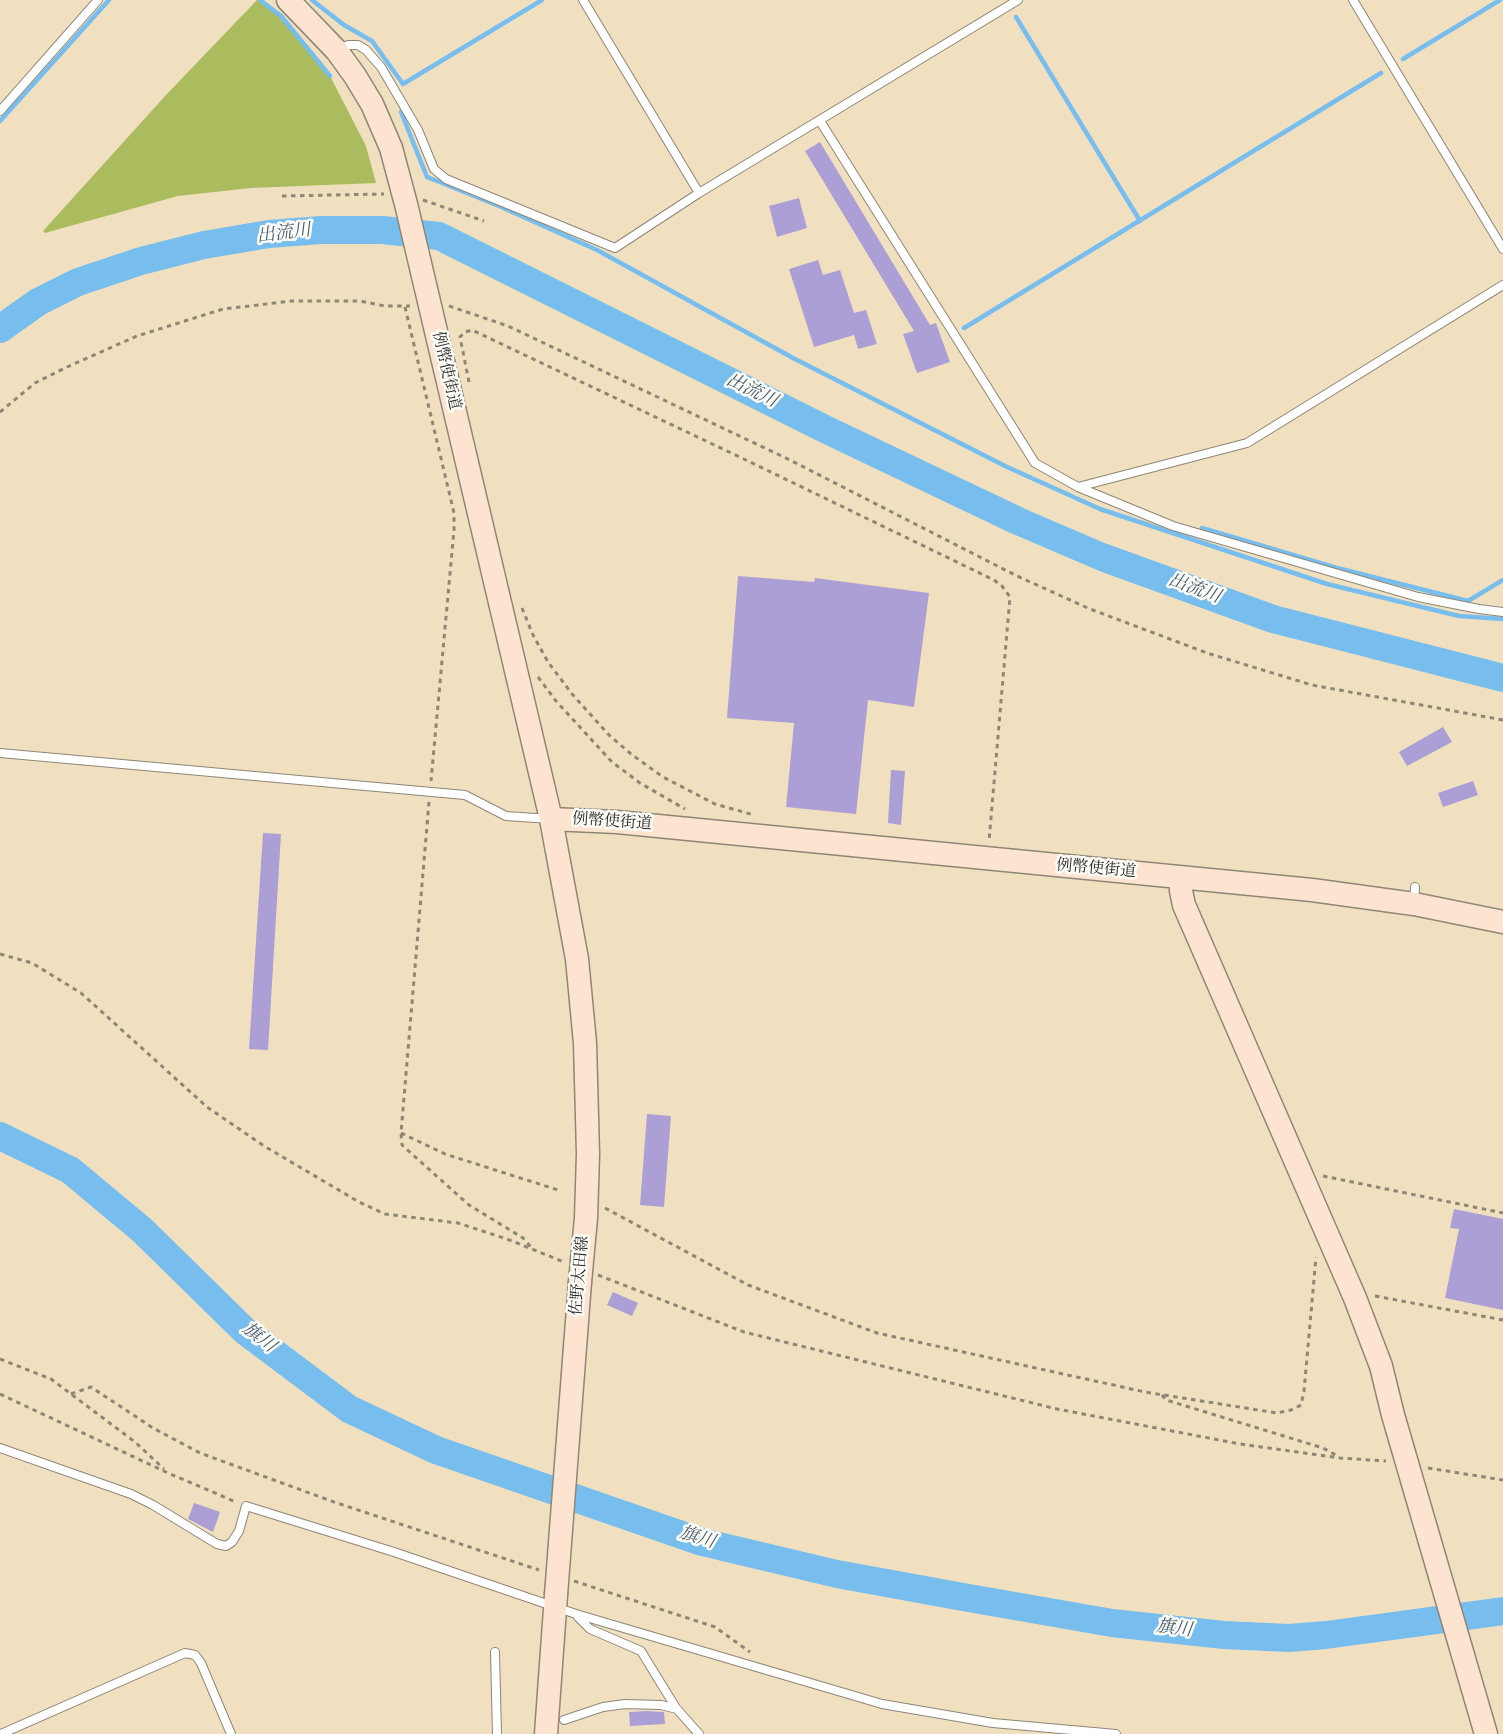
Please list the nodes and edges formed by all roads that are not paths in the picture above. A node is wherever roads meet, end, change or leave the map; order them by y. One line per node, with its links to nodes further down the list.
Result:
1 (98, 0): 7 (lane)
2 (288, 0): 6 (street, 例幣使街道)
3 (583, 0): 9 (lane)
4 (1018, 0): 8 (lane)
5 (1353, 0): 10 (lane)
6 (337, 51): 9 (lane); 15 (street, 例幣使街道)
7 (0, 111)
8 (820, 121): 9 (lane); 12 (lane)
9 (699, 193)
10 (1503, 249)
11 (1503, 285): 12 (lane)
12 (1078, 487): 13 (lane)
13 (1503, 612)
14 (0, 753): 15 (lane)
15 (551, 819): 16 (street, 例幣使街道); 19 (street, 佐野太田線, bridge)
16 (1181, 878): 17 (street, 例幣使街道); 29 (street)
17 (1503, 922)
18 (0, 1448): 19 (lane)
19 (564, 1599): 21 (lane); 26 (street, 佐野太田線); 28 (lane)
20 (495, 1652): 25 (lane)
21 (677, 1709): 22 (lane); 27 (lane)
22 (564, 1720)
23 (0, 1734): 24 (lane)
24 (231, 1734)
25 (496, 1734)
26 (546, 1734)
27 (699, 1734)
28 (1116, 1734)
29 (1486, 1734)

